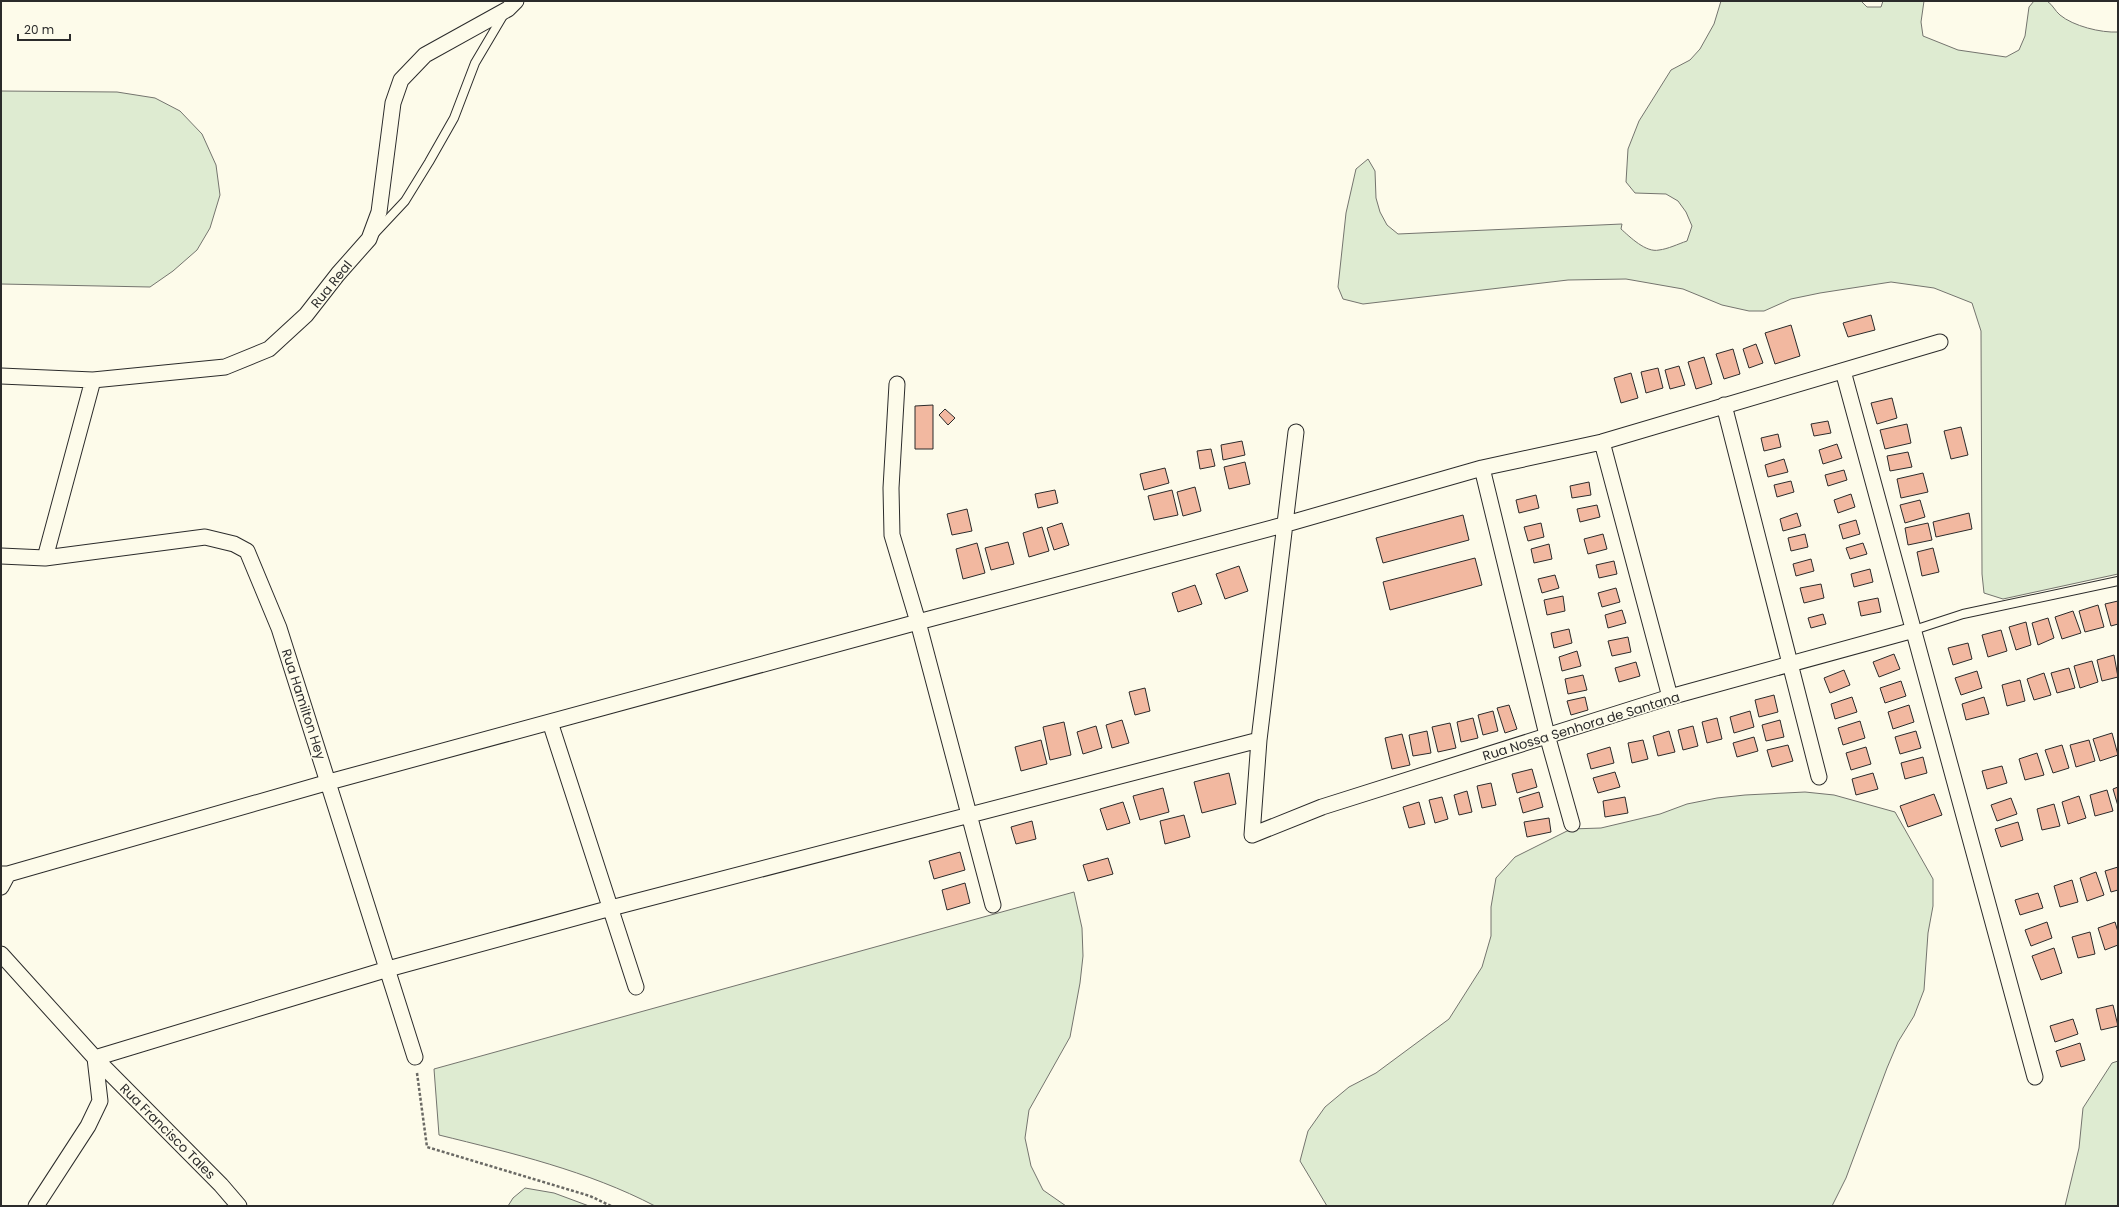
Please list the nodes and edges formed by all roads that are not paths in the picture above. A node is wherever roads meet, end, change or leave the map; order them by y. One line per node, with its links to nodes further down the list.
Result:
1 (512, 5): 2 (lane); 2 (street, Rua Real)
2 (369, 240): 6 (street, Rua Real)
3 (1940, 342): 4 (street)
4 (1843, 371): 8 (street); 17 (street)
5 (1, 376): 6 (street, Rua Real)
6 (93, 380): 14 (street)
7 (897, 384): 16 (street)
8 (1724, 405): 10 (street); 18 (street)
9 (1296, 432): 12 (street)
10 (1602, 442): 11 (street); 19 (street)
11 (1482, 468): 12 (street); 21 (street)
12 (1283, 525): 16 (street); 22 (street)
13 (1, 556): 14 (street, Rua Hamilton Hey)
14 (45, 558): 24 (street, Rua Hamilton Hey)
15 (2118, 581): 17 (lane)
16 (918, 622): 20 (street); 25 (street)
17 (1914, 630): 18 (street, Rua Nossa Senhora de Santana); 35 (street)
18 (1790, 665): 19 (street, Rua Nossa Senhora de Santana); 23 (street)
19 (1670, 697): 21 (street, Rua Nossa Senhora de Santana)
20 (550, 722): 24 (street); 29 (street)
21 (1547, 736): 22 (street, Rua Nossa Senhora de Santana); 26 (street)
22 (1259, 740): 25 (street)
23 (1819, 778)
24 (329, 782): 27 (street); 31 (street, Rua Hamilton Hey)
25 (968, 815): 28 (street); 29 (street)
26 (1572, 824)
27 (3, 878)
28 (993, 905)
29 (611, 908): 31 (street); 32 (street)
30 (1, 954): 34 (street, Rua Francisco Tales)
31 (388, 969): 33 (street, Rua Hamilton Hey); 34 (street)
32 (636, 987)
33 (415, 1057)
34 (95, 1058): 36 (street); 37 (street, Rua Francisco Tales)
35 (2035, 1077)
36 (36, 1206)
37 (239, 1206)

